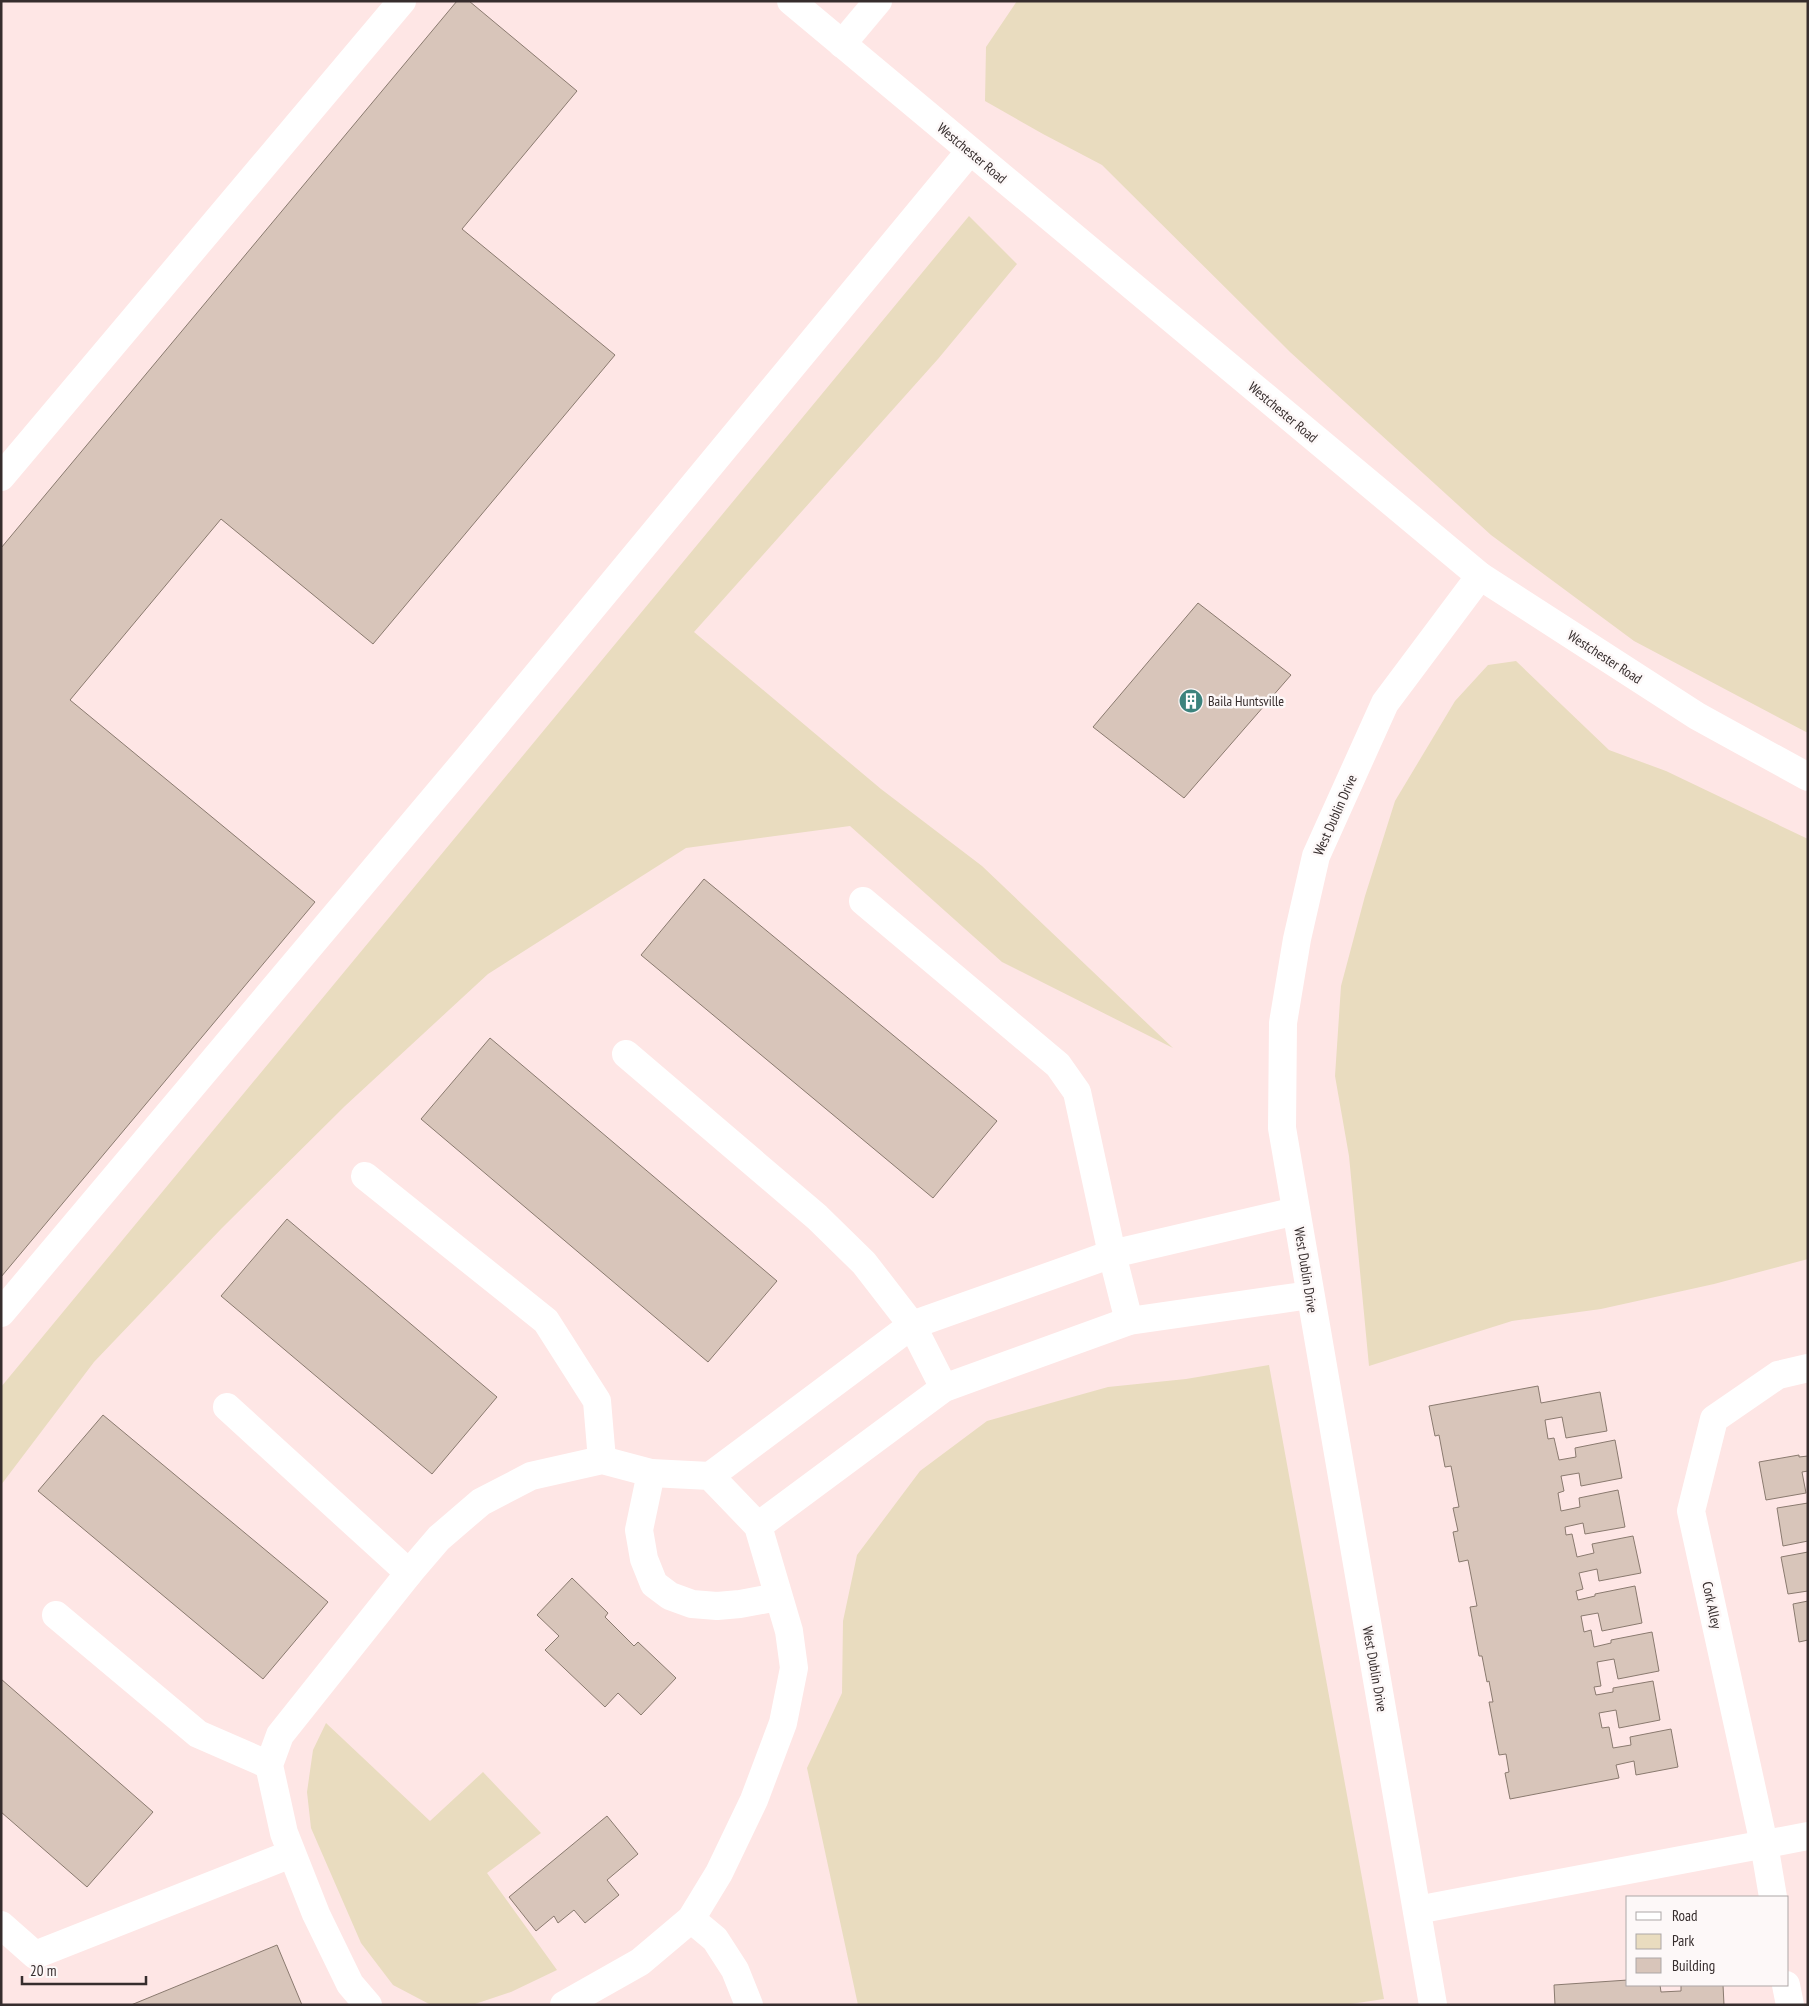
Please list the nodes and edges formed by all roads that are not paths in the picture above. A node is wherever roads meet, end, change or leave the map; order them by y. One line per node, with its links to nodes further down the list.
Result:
1 (402, 1): 6 (street)
2 (791, 1): 4 (street, Westchester Road)
3 (878, 1): 4 (street)
4 (842, 44): 5 (street, Westchester Road)
5 (970, 151): 7 (street, Westchester Road); 15 (street)
6 (1, 478)
7 (1480, 576): 8 (street, Westchester Road); 12 (street, West Dublin Drive)
8 (1808, 778)
9 (863, 901): 13 (street)
10 (626, 1054): 17 (street)
11 (365, 1176): 21 (street)
12 (1296, 1211): 13 (street); 14 (street, West Dublin Drive)
13 (1112, 1254): 16 (street); 17 (street)
14 (1310, 1295): 16 (street); 33 (street, West Dublin Drive)
15 (1, 1313)
16 (1129, 1321): 19 (street)
17 (912, 1325): 19 (street); 23 (street)
18 (1808, 1368): 30 (street, Cork Alley)
19 (944, 1388): 24 (street)
20 (228, 1407): 25 (street)
21 (602, 1460): 22 (street); 25 (street)
22 (651, 1473): 23 (street); 26 (street)
23 (710, 1476): 24 (street)
24 (758, 1526): 26 (street)
25 (409, 1573): 28 (street)
26 (778, 1597): 34 (street)
27 (56, 1615): 28 (street)
28 (269, 1765): 31 (street)
29 (1808, 1836): 30 (street)
30 (1764, 1844): 32 (street, Cork Alley); 33 (street)
31 (291, 1854): 35 (street); 37 (street)
32 (1773, 1896)
33 (1417, 1910): 40 (street, West Dublin Drive)
34 (691, 1918): 38 (street); 39 (street)
35 (1, 1925)
36 (1786, 1986): 41 (street)
37 (368, 2005)
38 (564, 2005)
39 (749, 2005)
40 (1433, 2005)
41 (1790, 2005)

